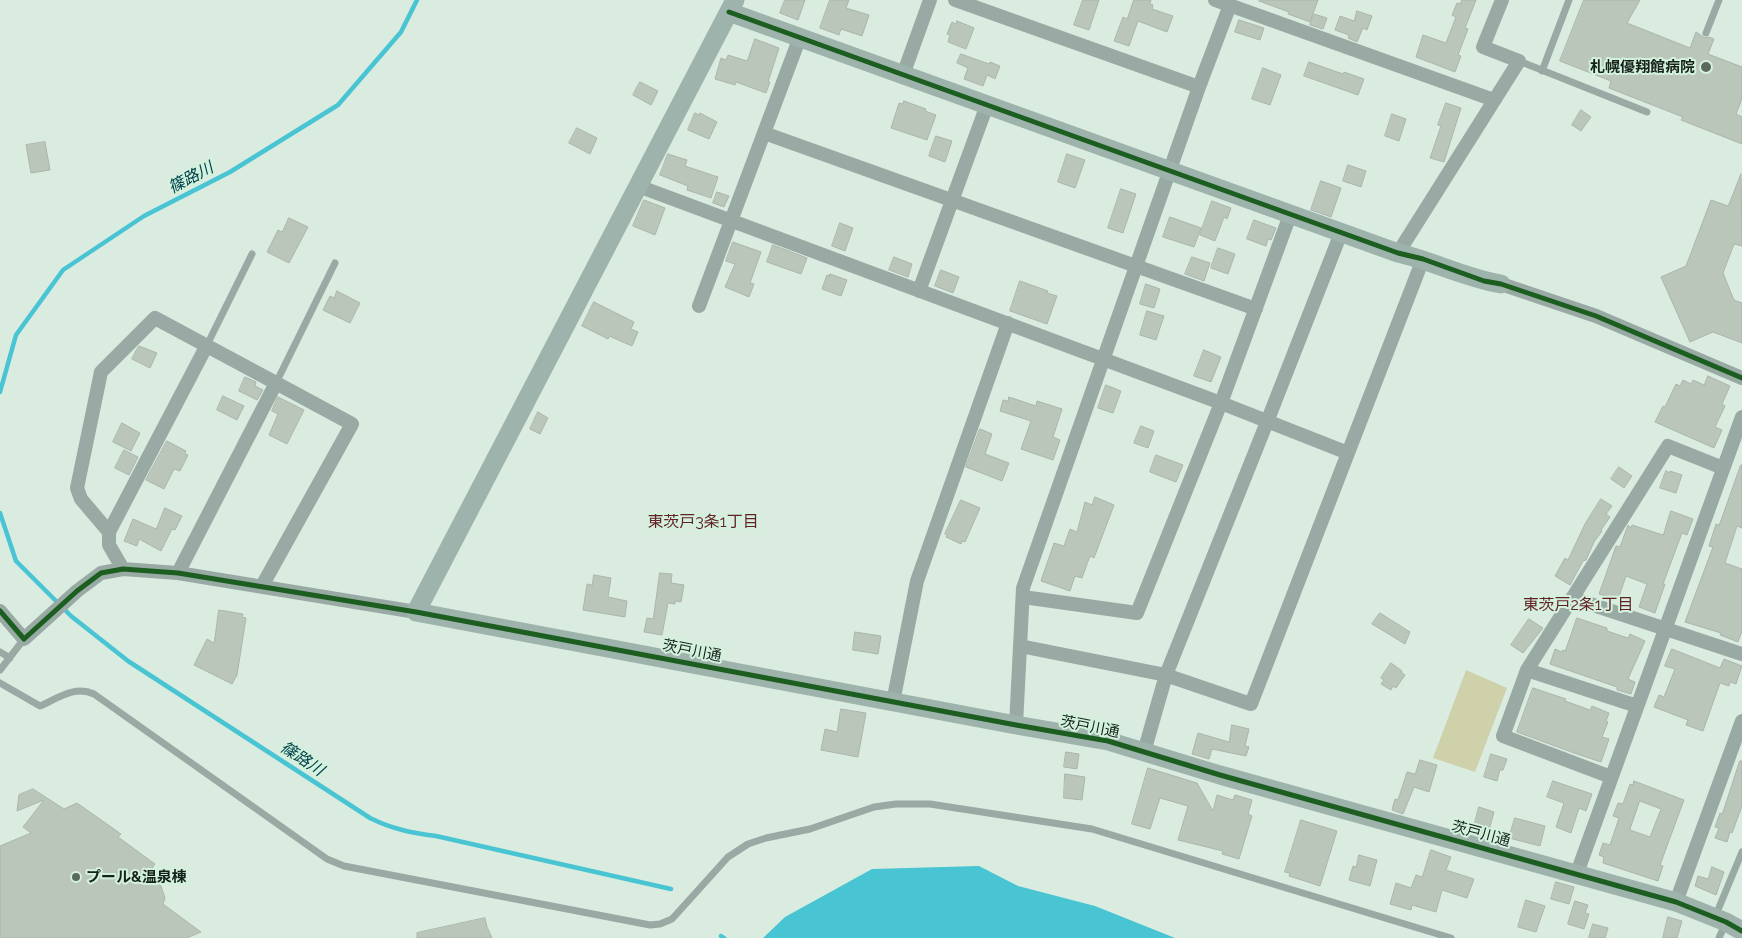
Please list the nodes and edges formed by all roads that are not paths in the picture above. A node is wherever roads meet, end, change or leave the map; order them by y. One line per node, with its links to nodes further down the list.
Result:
1 (930, 0): 13 (street)
2 (955, 0): 14 (street)
3 (1215, 0): 7 (street)
4 (1502, 0): 11 (street)
5 (1569, 0): 12 (lane)
6 (1718, 0): 9 (lane)
7 (1230, 5): 14 (street); 15 (street)
8 (732, 6): 10 (street); 20 (street)
9 (1706, 33)
10 (800, 38): 13 (street); 18 (street)
11 (1519, 61): 12 (lane); 15 (street)
12 (1542, 70): 17 (lane)
13 (903, 75): 16 (street)
14 (1199, 87): 19 (street)
15 (1494, 100): 25 (street)
16 (987, 105): 19 (street); 21 (street)
17 (1647, 112)
18 (764, 133): 21 (street); 23 (street)
19 (1171, 172): 22 (street); 29 (street)
20 (638, 186): 23 (street); 51 (street)
21 (952, 201): 29 (street); 31 (street)
22 (1290, 215): 24 (street); 33 (street)
23 (730, 220): 31 (street); 32 (street)
24 (1341, 233): 25 (street); 41 (street)
25 (1398, 253): 27 (street)
26 (252, 254): 35 (lane)
27 (1423, 259): 30 (street); 42 (street)
28 (335, 263): 38 (lane)
29 (1137, 267): 33 (street); 36 (street)
30 (1501, 284): 37 (street)
31 (920, 290): 34 (street)
32 (699, 306)
33 (1256, 309): 39 (street)
34 (1008, 323): 36 (street); 62 (street)
35 (207, 345): 38 (street); 44 (street); 44 (street)
36 (1104, 359): 39 (street); 48 (street)
37 (1742, 378)
38 (276, 383): 46 (street); 47 (street)
39 (1221, 403): 41 (street); 48 (street)
40 (1742, 417): 43 (street)
41 (1267, 422): 42 (street); 60 (street)
42 (1348, 453): 60 (street)
43 (1724, 468): 49 (street); 52 (street)
44 (109, 532): 45 (street)
45 (123, 568): 46 (street); 53 (street)
46 (178, 572): 47 (street)
47 (262, 586): 51 (street)
48 (1023, 597): 54 (street)
49 (1572, 598): 52 (street); 59 (street)
50 (0, 611): 53 (street)
51 (416, 612): 62 (street, 茨戸川通)
52 (1665, 629): 56 (street); 63 (street)
53 (24, 639): 57 (lane)
54 (1020, 646): 60 (street); 65 (street)
55 (0, 652): 57 (lane)
56 (1742, 654)
57 (10, 658): 58 (lane)
58 (0, 670)
59 (1527, 670): 63 (street); 67 (street)
60 (1166, 675): 66 (street)
61 (0, 682): 73 (lane)
62 (893, 702): 65 (street, 茨戸川通)
63 (1637, 706): 67 (street)
64 (1742, 720): 70 (street)
65 (1016, 726): 66 (street, 茨戸川通)
66 (1144, 752): 69 (street, 茨戸川通)
67 (1611, 777): 69 (street)
68 (1742, 852): 71 (lane)
69 (1577, 873): 70 (street, 茨戸川通)
70 (1676, 902): 71 (street, 茨戸川通)
71 (1720, 926): 72 (street, 茨戸川通)
72 (1742, 932)
73 (1451, 938)

